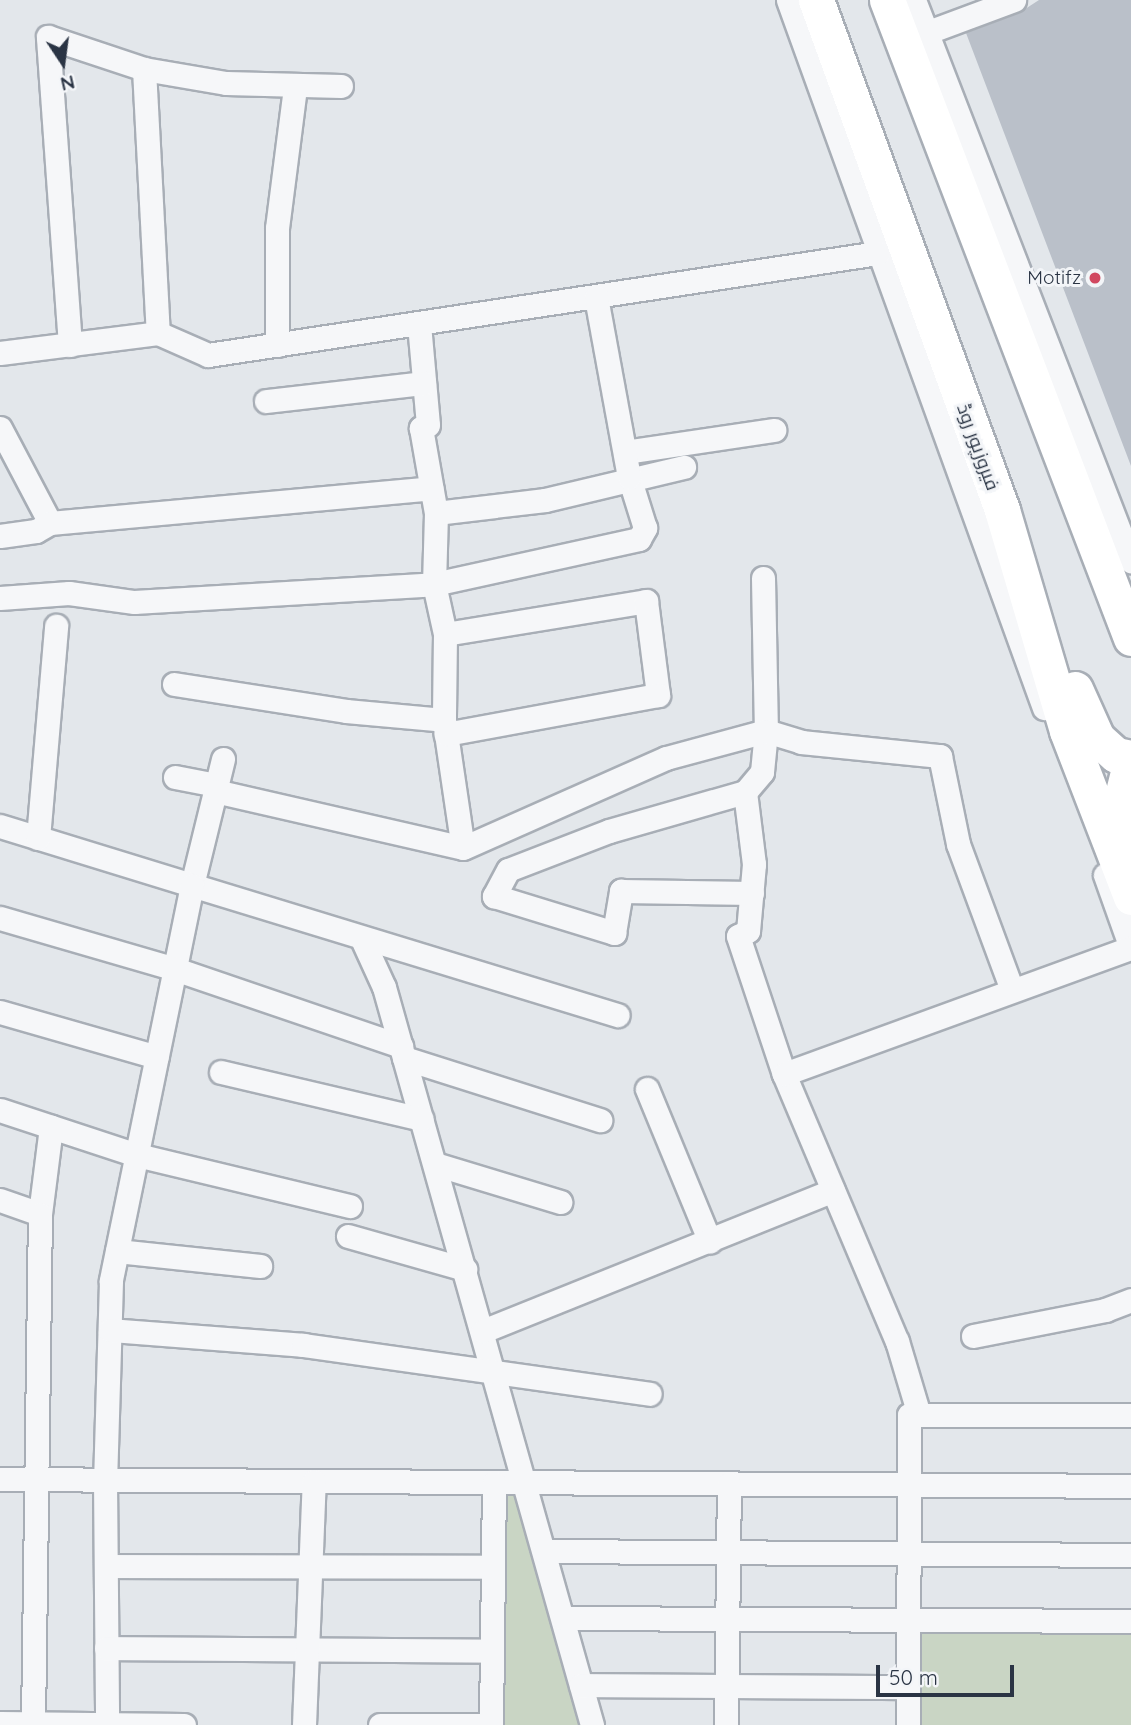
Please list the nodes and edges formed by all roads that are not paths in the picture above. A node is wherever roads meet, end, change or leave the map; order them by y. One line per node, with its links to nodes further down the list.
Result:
1 (788, 0): 10 (street)
2 (816, 0): 25 (main road, فیروزپور روڈ)
3 (887, 0): 6 (main road)
4 (914, 0): 6 (street)
5 (1014, 0): 6 (street)
6 (914, 37): 29 (street); 34 (main road)
7 (144, 69): 8 (street); 13 (street); 14 (street)
8 (295, 86): 9 (street); 15 (street)
9 (341, 86)
10 (878, 253): 11 (street); 25 (street)
11 (596, 297): 12 (street); 21 (street)
12 (419, 324): 15 (street); 17 (street)
13 (158, 333): 14 (street); 15 (street)
14 (70, 345): 16 (street)
15 (277, 345)
16 (0, 353)
17 (424, 383): 18 (street); 24 (street)
18 (266, 401)
19 (0, 428): 27 (street)
20 (774, 430): 21 (street)
21 (625, 452): 23 (street)
22 (684, 467): 23 (street)
23 (629, 477): 26 (street); 31 (street)
24 (431, 488): 26 (street); 27 (street)
25 (982, 496): 32 (main road, فیروزپور روڈ); 54 (street)
26 (436, 513): 31 (street)
27 (50, 523): 28 (street)
28 (0, 536)
29 (1131, 561)
30 (763, 579): 39 (street)
31 (434, 584): 33 (street); 36 (street)
32 (1030, 593): 41 (main road); 51 (main road, فیروزپور روڈ)
33 (0, 598)
34 (1129, 625)
35 (56, 626): 46 (street)
36 (445, 634): 38 (street); 38 (street)
37 (174, 684): 38 (street)
38 (445, 727): 48 (street)
39 (766, 732): 44 (street); 48 (street); 56 (street)
40 (223, 759): 43 (street)
41 (1131, 759): 47 (main road)
42 (175, 777): 43 (street)
43 (216, 788): 48 (street); 49 (street)
44 (745, 792): 50 (street); 50 (street)
45 (0, 826): 46 (street)
46 (38, 838): 49 (street)
47 (1131, 843)
48 (463, 848)
49 (192, 885): 53 (street); 55 (street)
50 (752, 893): 62 (street)
51 (1131, 897)
52 (0, 918): 55 (street)
53 (362, 939): 58 (street); 59 (street)
54 (1131, 948): 56 (street)
55 (175, 969): 59 (street); 60 (street)
56 (1012, 990): 62 (street)
57 (0, 1012): 60 (street)
58 (618, 1015)
59 (403, 1052): 65 (street); 66 (street)
60 (157, 1057): 68 (street)
61 (221, 1072): 65 (street)
62 (784, 1074): 70 (street)
63 (647, 1089): 76 (street)
64 (0, 1110): 67 (street)
65 (422, 1119): 69 (street)
66 (600, 1120)
67 (51, 1127): 68 (street); 74 (street)
68 (137, 1155): 73 (street); 77 (street)
69 (435, 1164): 72 (street); 79 (street)
70 (833, 1190): 76 (street); 86 (street)
71 (0, 1200): 74 (street)
72 (560, 1202)
73 (350, 1206)
74 (40, 1214): 89 (street)
75 (348, 1236): 79 (street)
76 (710, 1242): 82 (street)
77 (117, 1251): 78 (street); 81 (street)
78 (260, 1266)
79 (465, 1269): 82 (street)
80 (1131, 1300): 83 (street)
81 (110, 1330): 84 (street); 90 (street)
82 (483, 1331): 84 (street)
83 (973, 1336)
84 (494, 1370): 85 (street); 93 (street)
85 (650, 1394)
86 (919, 1415): 87 (street); 95 (street)
87 (1131, 1415)
88 (0, 1479): 89 (street)
89 (34, 1479): 90 (street); 115 (street)
90 (105, 1480): 91 (street); 101 (street)
91 (314, 1481): 92 (street); 102 (street)
92 (494, 1483): 93 (street); 103 (street)
93 (526, 1484): 94 (street); 97 (street)
94 (729, 1484): 95 (street); 98 (street)
95 (911, 1484): 96 (street); 99 (street)
96 (1131, 1486)
97 (544, 1551): 98 (street); 104 (street)
98 (728, 1552): 99 (street); 105 (street)
99 (911, 1553): 100 (street); 107 (street)
100 (1131, 1556)
101 (106, 1566): 102 (street); 108 (street)
102 (311, 1567): 103 (street); 109 (street)
103 (493, 1567): 110 (street)
104 (563, 1618): 105 (street); 111 (street)
105 (728, 1619): 107 (street); 112 (street)
106 (1131, 1621): 107 (street)
107 (908, 1622): 113 (street)
108 (106, 1648): 109 (street); 116 (street)
109 (305, 1648): 110 (street); 118 (street)
110 (492, 1651): 120 (street)
111 (581, 1685): 112 (street); 121 (street)
112 (725, 1686): 113 (street); 122 (street)
113 (908, 1688): 123 (street)
114 (0, 1723): 115 (street)
115 (33, 1724): 116 (street)
116 (107, 1725): 117 (street)
117 (184, 1725)
118 (304, 1725)
119 (380, 1725): 120 (street)
120 (491, 1725)
121 (592, 1725)
122 (726, 1725)
123 (908, 1725)

